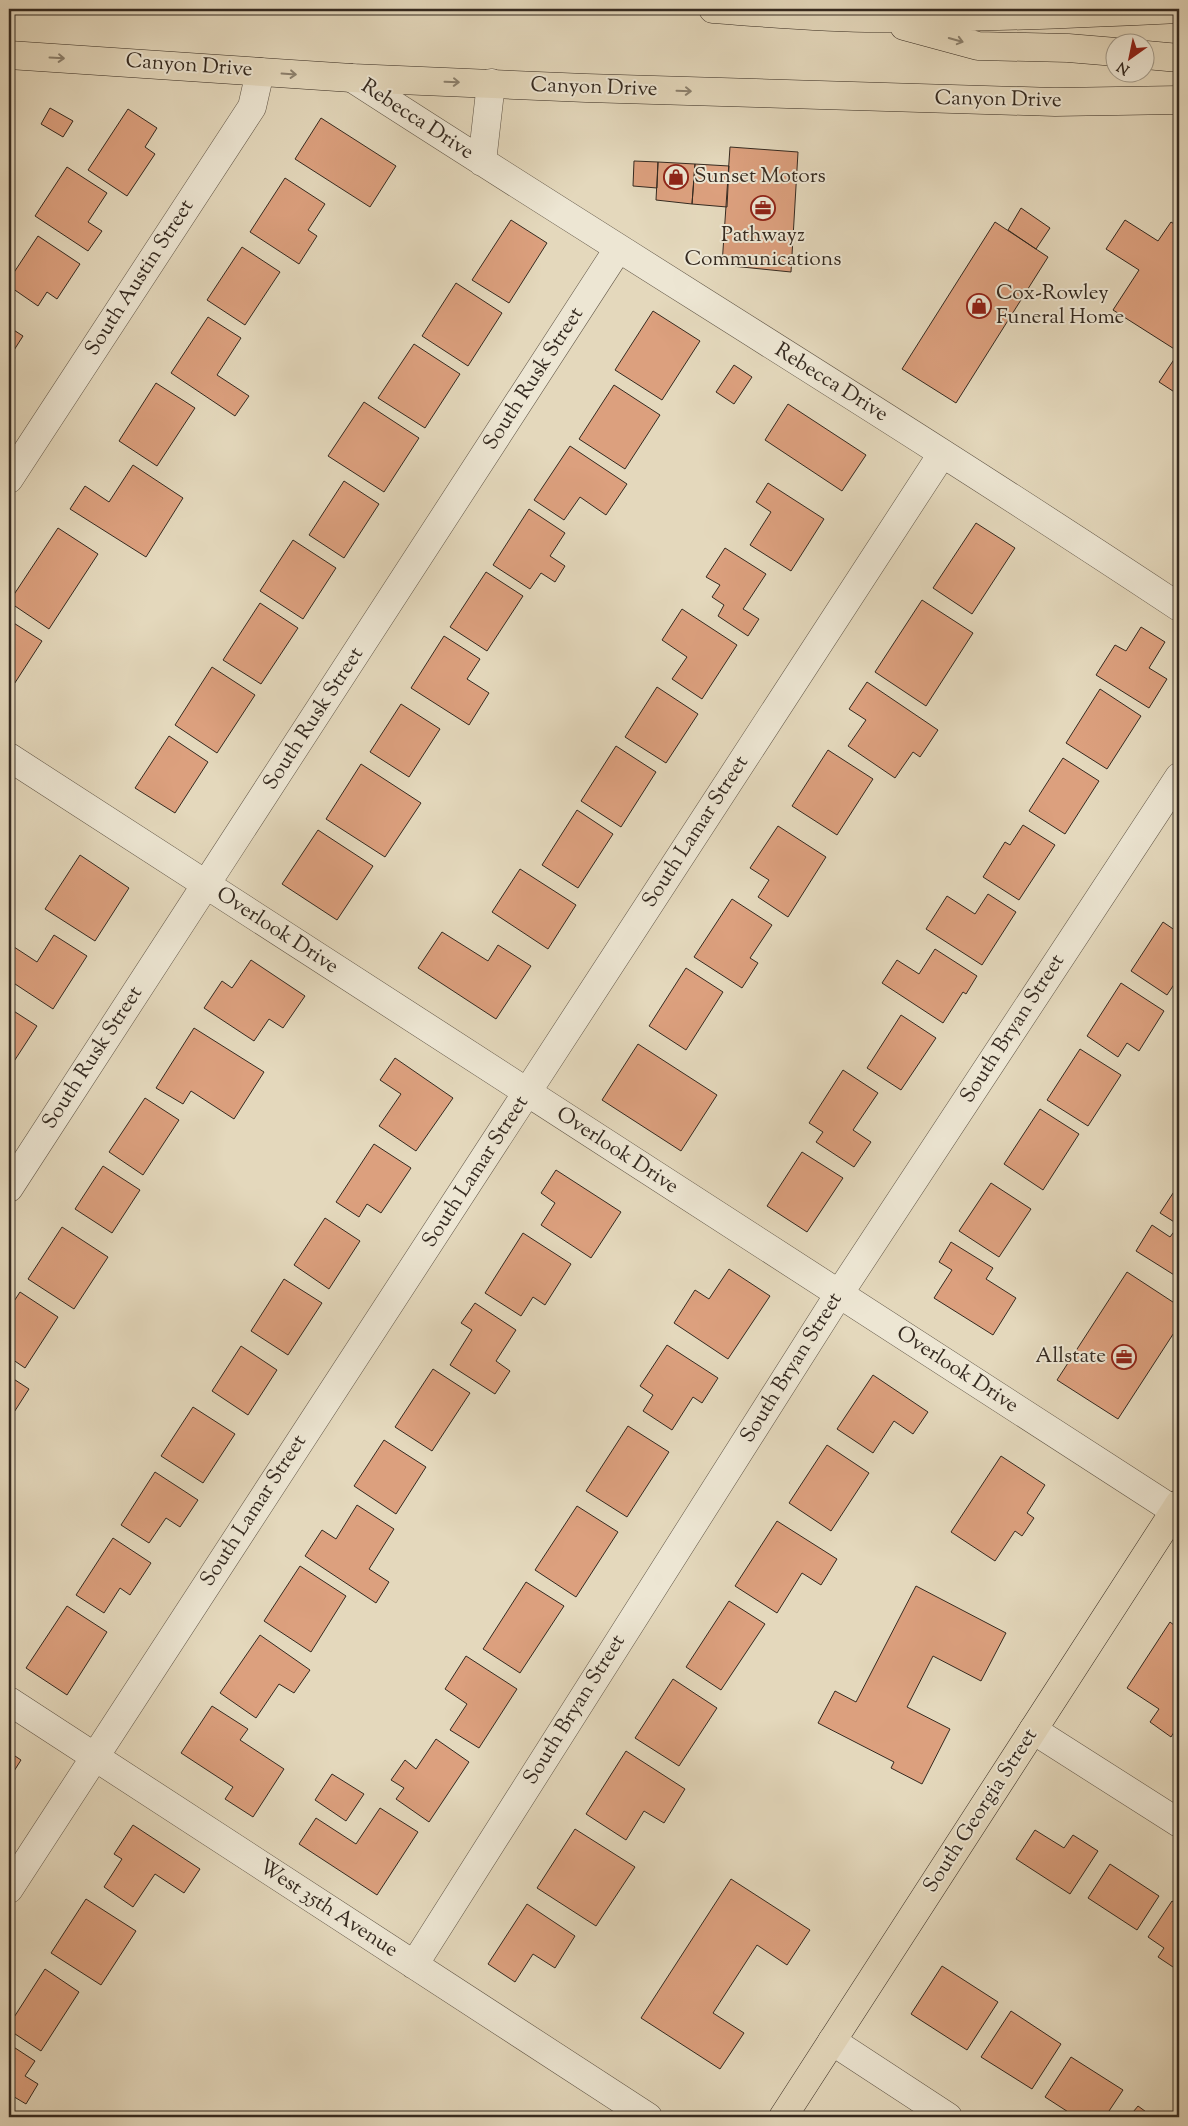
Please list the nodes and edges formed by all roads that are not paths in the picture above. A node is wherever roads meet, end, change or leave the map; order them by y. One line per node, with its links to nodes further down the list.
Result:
1 (713, 9): 3 (main road)
2 (1179, 9): 3 (main road)
3 (876, 18): 4 (main road, one-way to 4)
4 (1106, 51)
5 (9, 55): 8 (main road, Canyon Drive, one-way to 8)
6 (1156, 56): 7 (main road)
7 (1179, 58)
8 (260, 72): 9 (main road, Canyon Drive, one-way to 9); 15 (street, South Austin Street)
9 (352, 78): 10 (main road, Canyon Drive, one-way to 10); 12 (street, Rebecca Drive)
10 (491, 83): 11 (main road, Canyon Drive, one-way to 11); 12 (street, Rebecca Drive)
11 (1179, 100)
12 (482, 162): 13 (street, Rebecca Drive)
13 (618, 249): 14 (street, Rebecca Drive); 19 (street, South Rusk Street)
14 (942, 454): 16 (street, Rebecca Drive); 20 (street, South Lamar Street)
15 (9, 479)
16 (1179, 607)
17 (9, 757): 19 (street, Overlook Drive)
18 (1179, 777): 22 (street, South Bryan Street)
19 (206, 885): 20 (street, Overlook Drive); 21 (street, South Rusk Street)
20 (527, 1093): 22 (street, Overlook Drive); 26 (street, South Lamar Street)
21 (9, 1188)
22 (839, 1294): 23 (street, Overlook Drive); 29 (street, South Bryan Street)
23 (1177, 1508): 25 (main road, South Georgia Street)
24 (9, 1701): 26 (street, West 35th Avenue)
25 (1033, 1730): 27 (street); 30 (main road, South Georgia Street)
26 (94, 1757): 28 (street, South Lamar Street); 29 (street, West 35th Avenue)
27 (1179, 1823)
28 (9, 1889)
29 (414, 1965): 31 (street, West 35th Avenue)
30 (832, 2042): 32 (main road, South Georgia Street); 33 (street)
31 (648, 2117)
32 (783, 2117)
33 (948, 2117)

